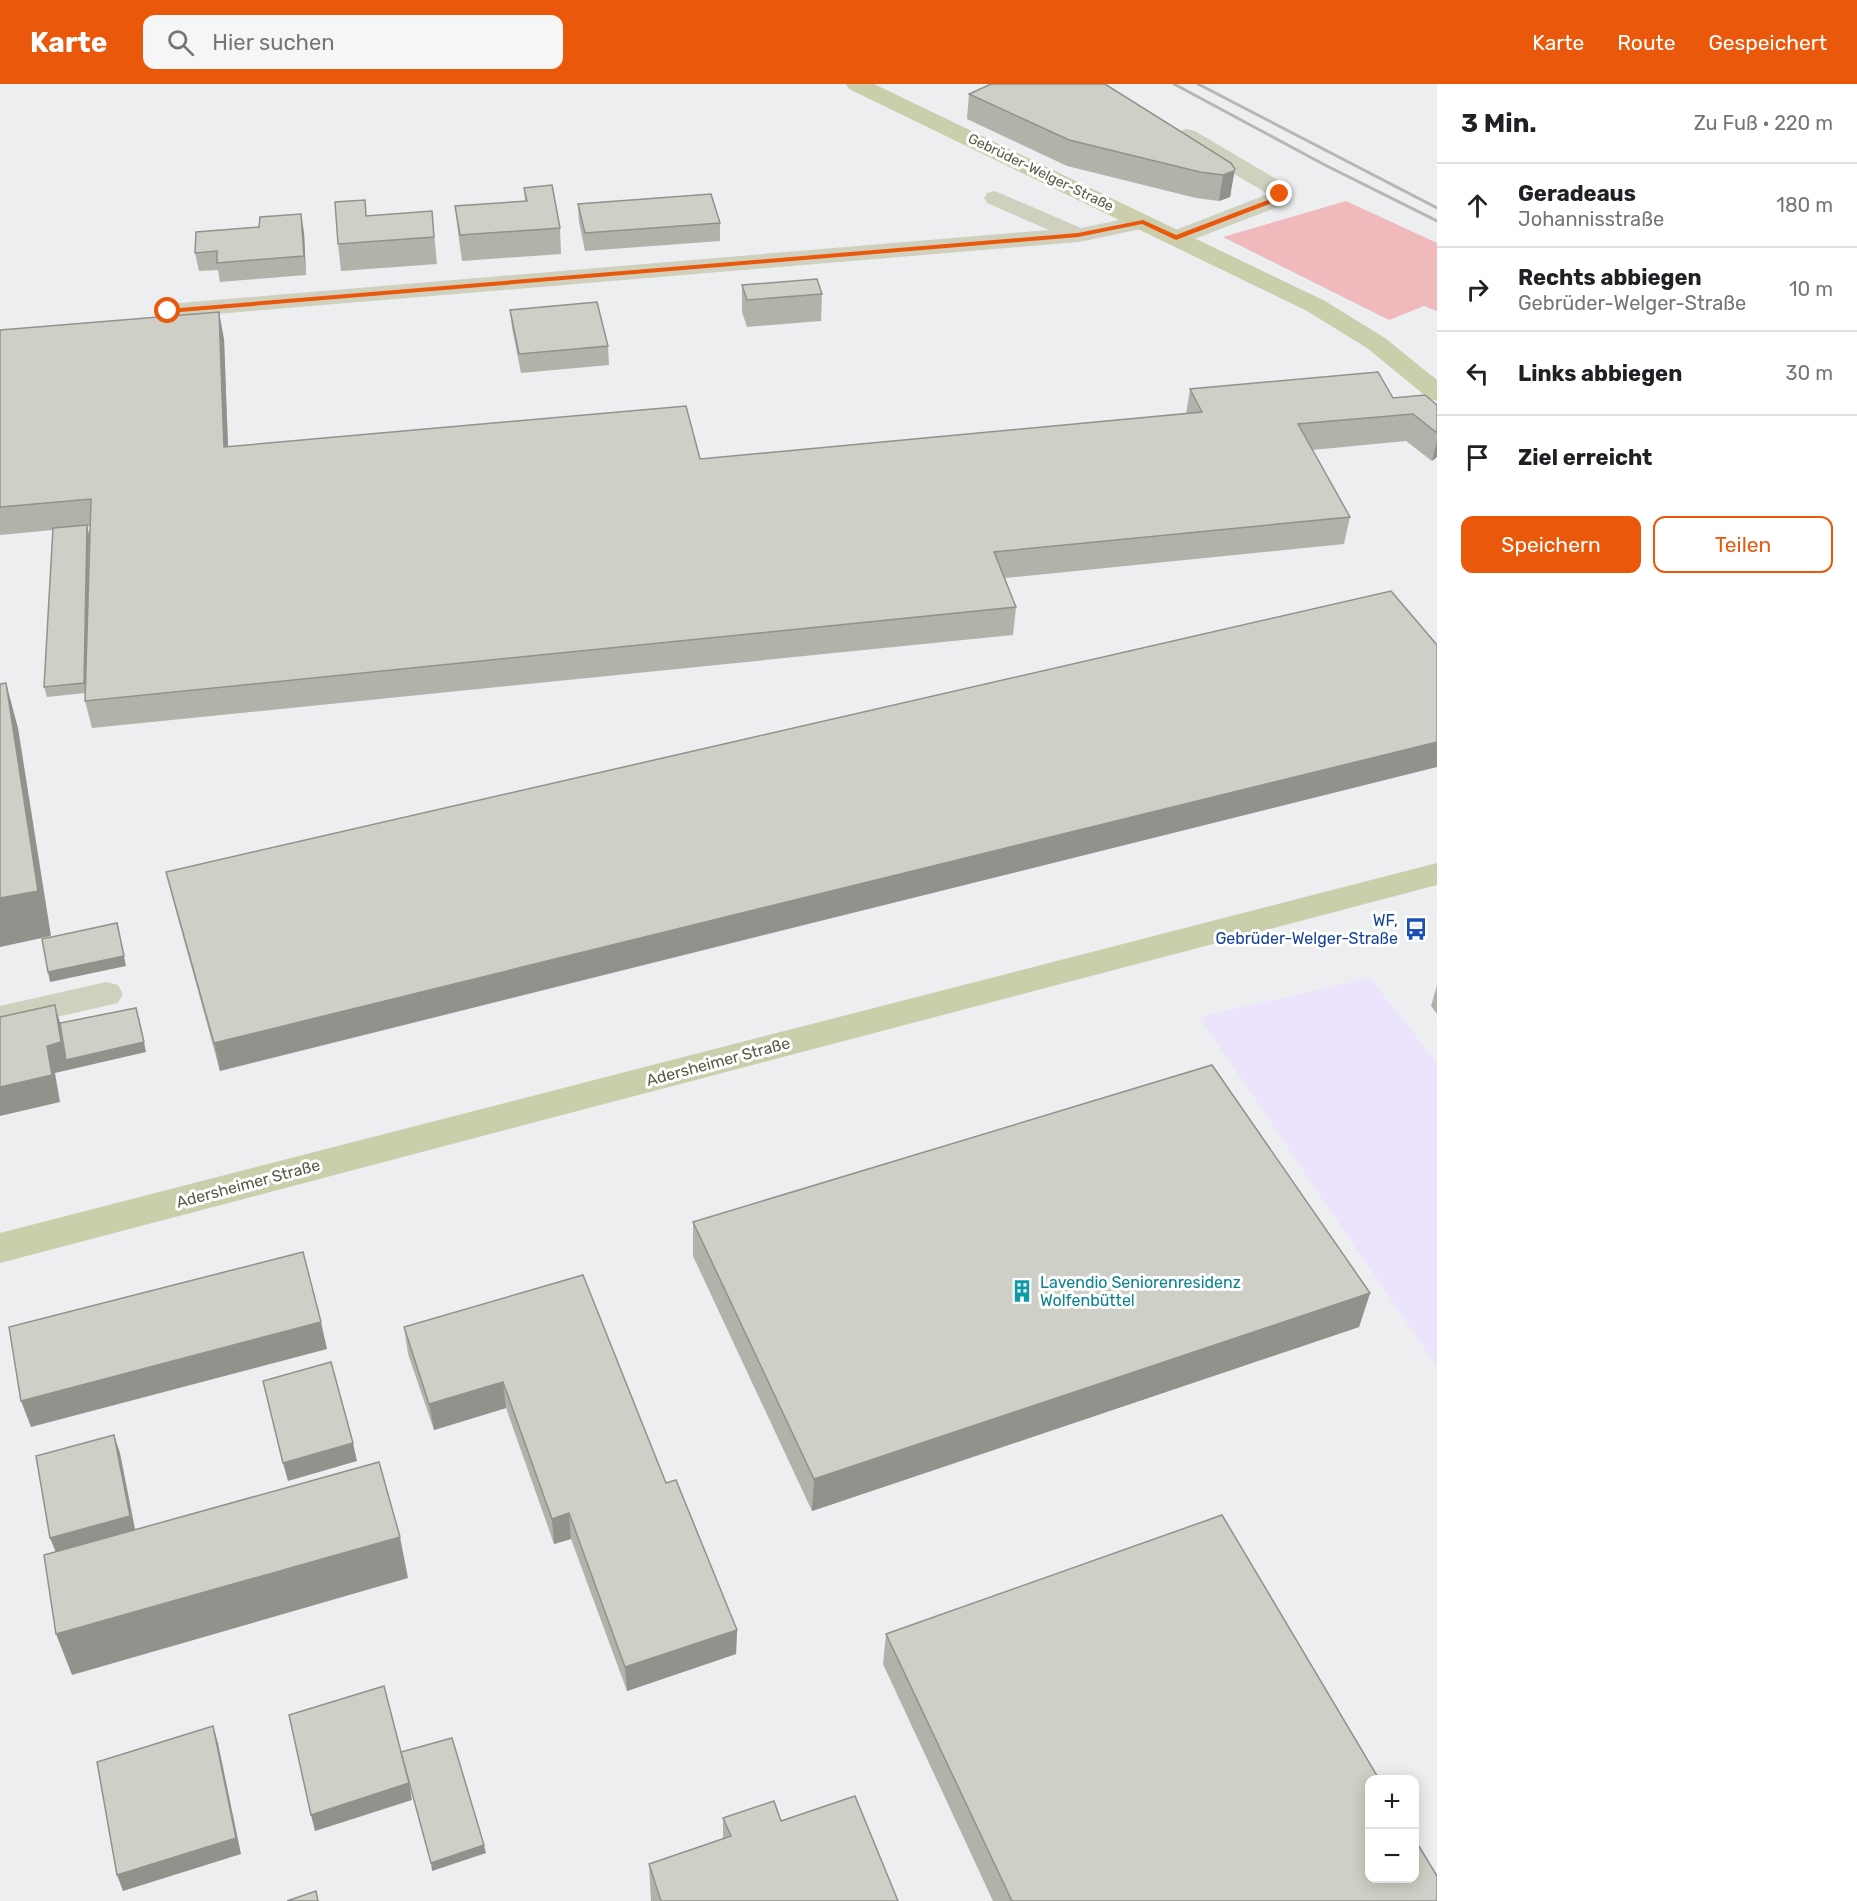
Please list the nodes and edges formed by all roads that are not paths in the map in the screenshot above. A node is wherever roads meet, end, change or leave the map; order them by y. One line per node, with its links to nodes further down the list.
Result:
1 (857, 84): 4 (main road, Gebrüder-Welger-Straße)
2 (1167, 124): 6 (street)
3 (995, 198): 5 (street)
4 (1143, 222): 5 (street); 6 (main road, Gebrüder-Welger-Straße)
5 (1078, 235): 7 (street)
6 (1176, 238): 8 (main road, Gebrüder-Welger-Straße)
7 (168, 311)
8 (1437, 393)
9 (1437, 874): 12 (main road, Adersheimer Straße)
10 (106, 994): 11 (street)
11 (0, 1018)
12 (0, 1248)

